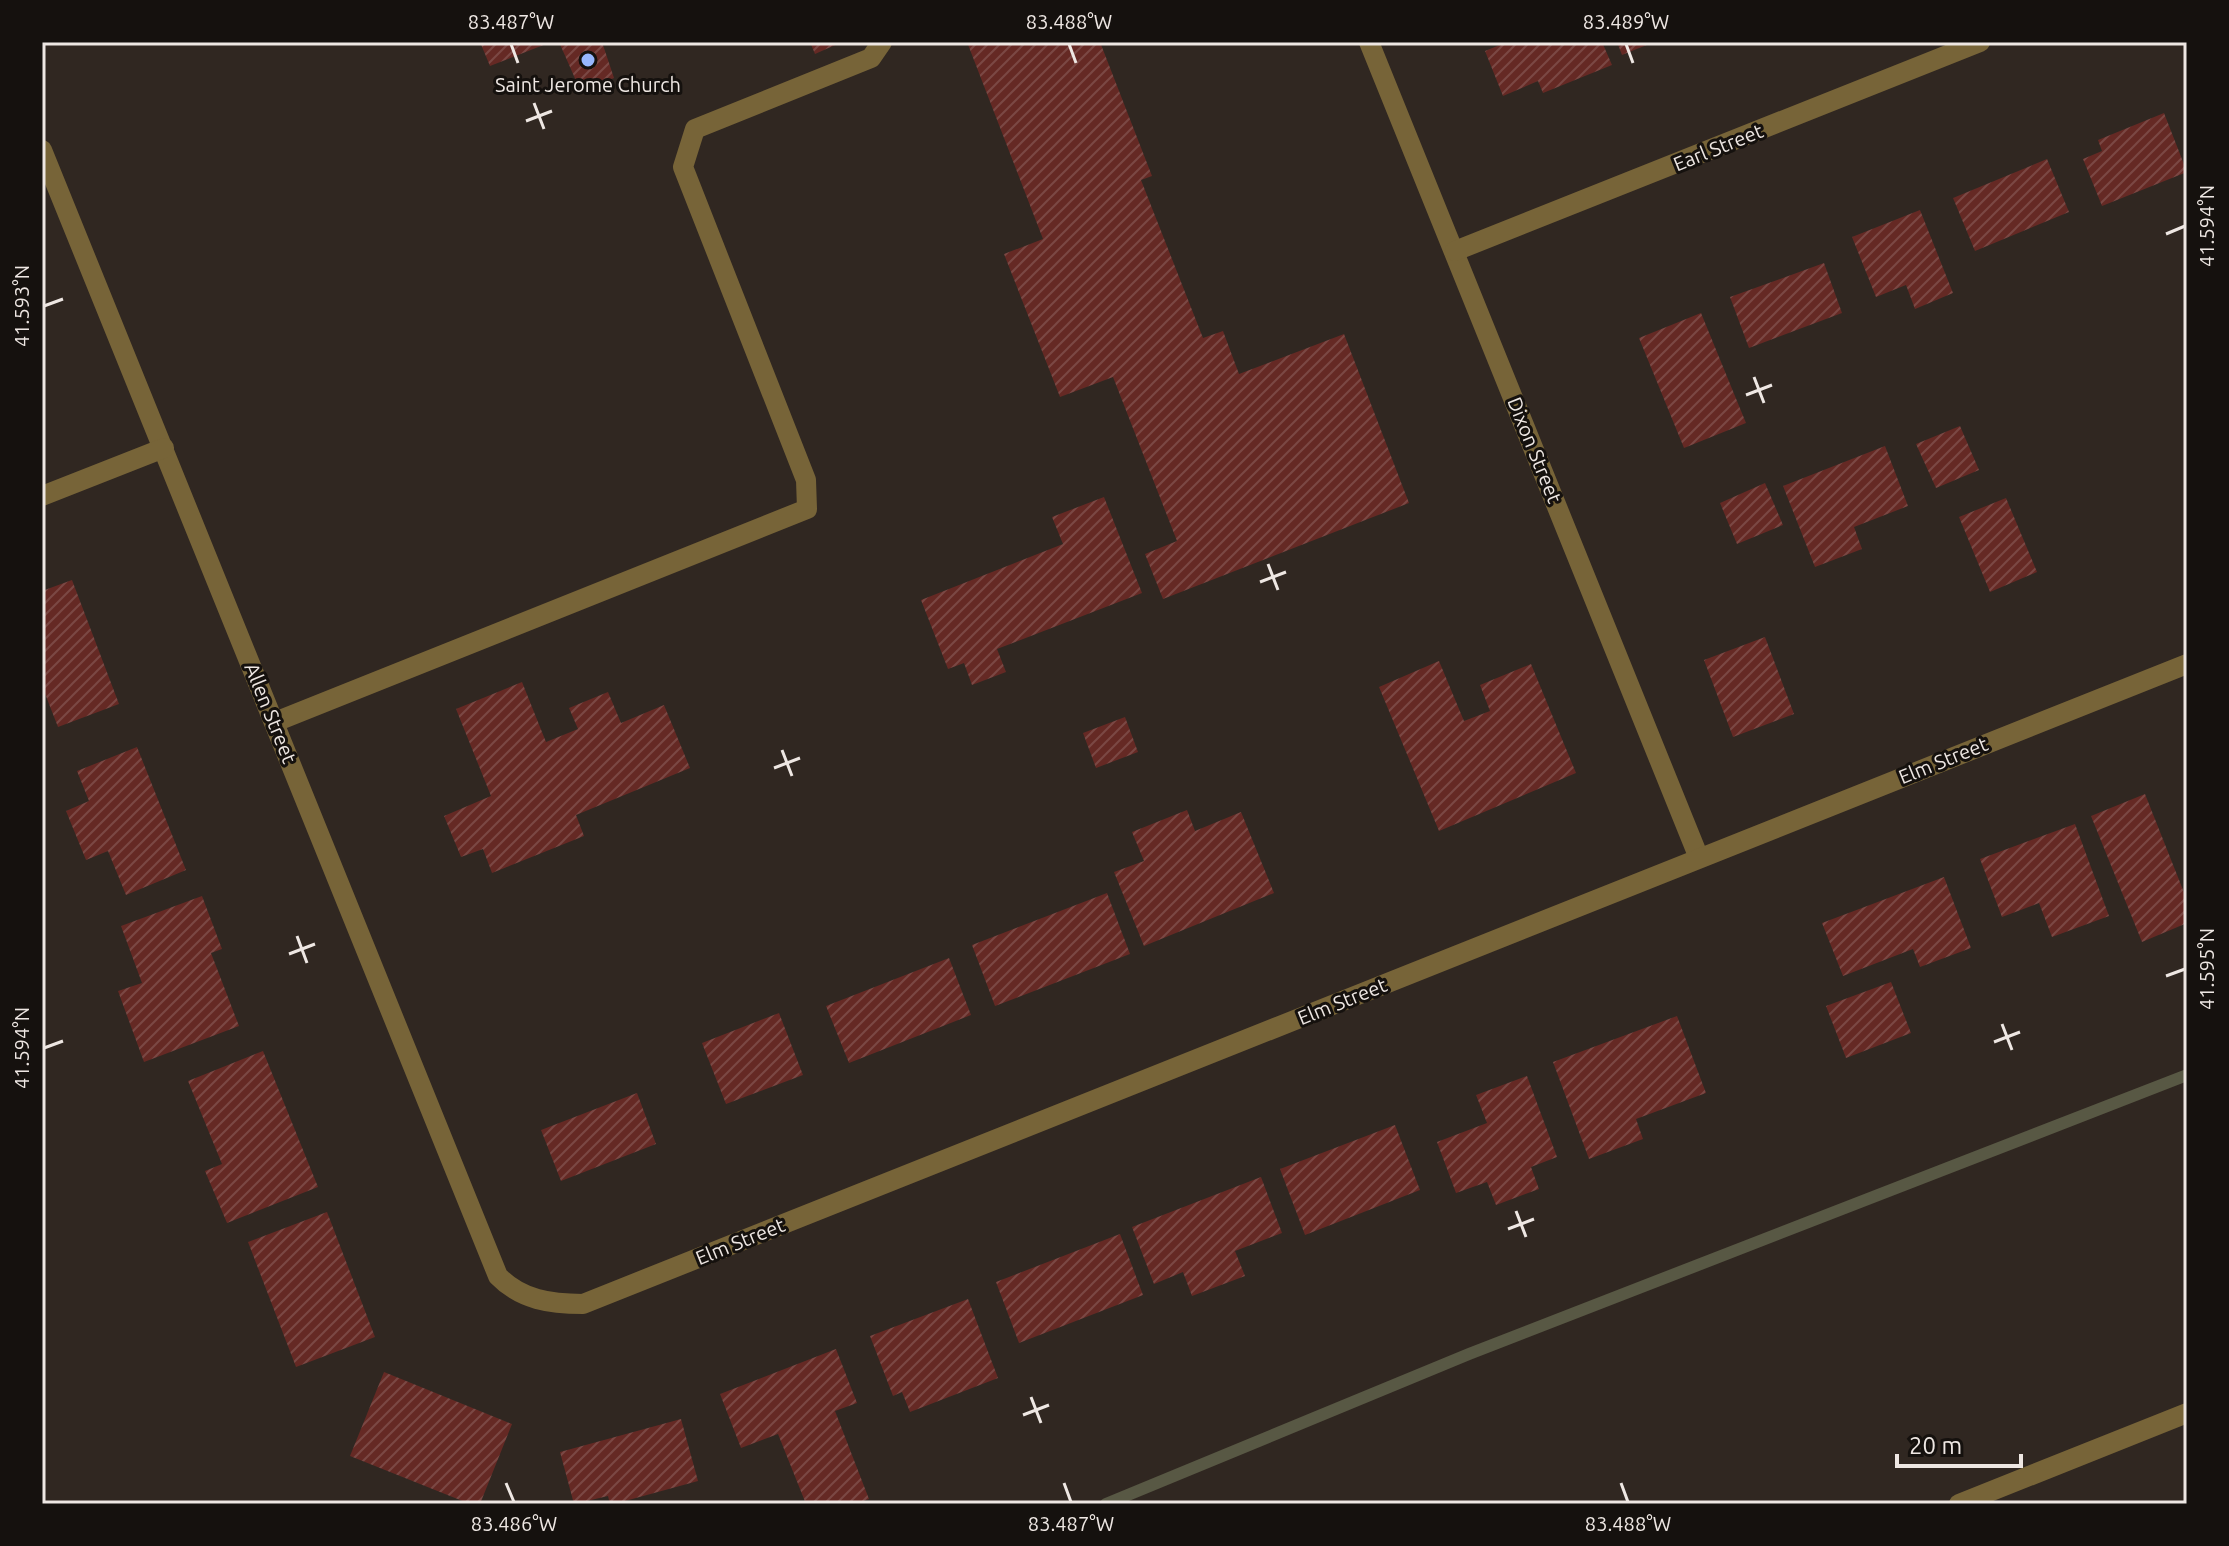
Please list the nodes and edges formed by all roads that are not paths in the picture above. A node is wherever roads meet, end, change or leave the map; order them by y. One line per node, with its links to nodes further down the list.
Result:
1 (882, 42): 9 (street)
2 (1369, 42): 5 (street, Dixon Street)
3 (1980, 42): 5 (street, Earl Street)
4 (42, 150): 6 (street, Allen Street)
5 (1455, 251): 10 (street, Dixon Street)
6 (164, 448): 7 (street); 9 (street, Allen Street)
7 (42, 496)
8 (2187, 664): 10 (street, Elm Street)
9 (275, 722): 11 (street, Allen Street)
10 (1699, 858): 11 (street, Elm Street)
11 (498, 1276)
12 (2187, 1413): 13 (street)
13 (1959, 1504)

